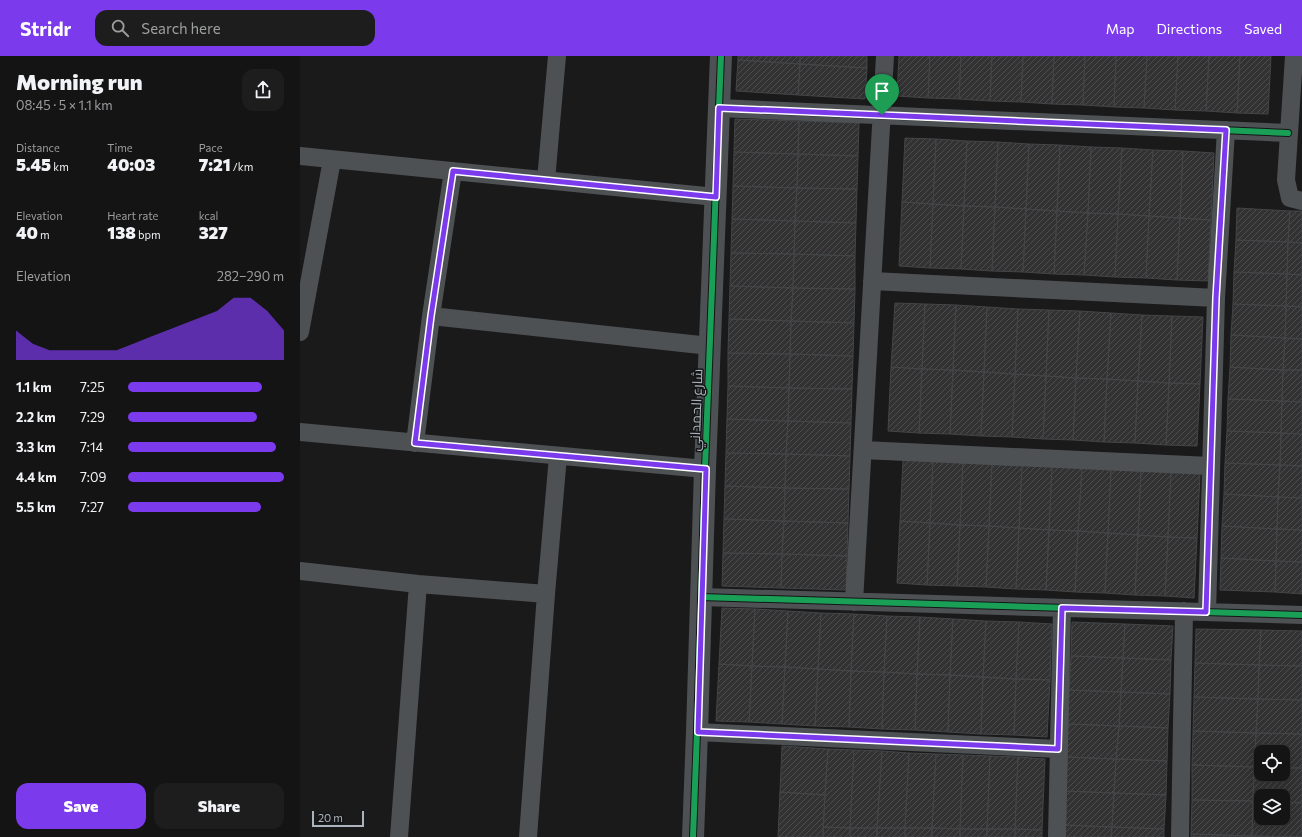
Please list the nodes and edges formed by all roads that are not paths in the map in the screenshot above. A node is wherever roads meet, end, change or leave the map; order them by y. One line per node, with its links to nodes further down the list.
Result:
1 (557, 56): 12 (street)
2 (721, 56): 5 (street, شارع الحمداني)
3 (885, 56): 6 (street)
4 (1294, 56): 8 (street)
5 (719, 108): 6 (street); 13 (street, شارع الحمداني)
6 (882, 115): 7 (street); 15 (street)
7 (1226, 130): 8 (street); 16 (street)
8 (1288, 133): 14 (street)
9 (300, 156): 10 (street)
10 (332, 160): 11 (street); 17 (street)
11 (453, 171): 12 (street); 18 (street)
12 (546, 180): 13 (street)
13 (716, 197): 20 (street, شارع الحمداني)
14 (1302, 201)
15 (872, 281): 16 (street); 23 (street)
16 (1216, 298): 25 (street)
17 (302, 309): 19 (street)
18 (431, 316): 20 (street); 22 (street)
19 (300, 332)
20 (710, 346): 26 (street, شارع الحمداني)
21 (300, 432): 22 (street)
22 (415, 443): 24 (street)
23 (863, 450): 25 (street); 31 (street)
24 (558, 456): 26 (street); 29 (street)
25 (1210, 466): 34 (street)
26 (706, 469): 30 (street, شارع الحمداني)
27 (300, 571): 28 (street)
28 (418, 584): 29 (street); 38 (street)
29 (546, 594): 39 (street)
30 (701, 597): 31 (street); 36 (street, شارع الحمداني)
31 (854, 602): 32 (street)
32 (1062, 608): 33 (street); 37 (street)
33 (1184, 611): 34 (street); 42 (street)
34 (1206, 612): 35 (street)
35 (1302, 615)
36 (698, 732): 37 (street); 40 (street, شارع الحمداني)
37 (1058, 749): 41 (street)
38 (400, 837)
39 (528, 837)
40 (693, 837)
41 (1056, 837)
42 (1180, 837)

